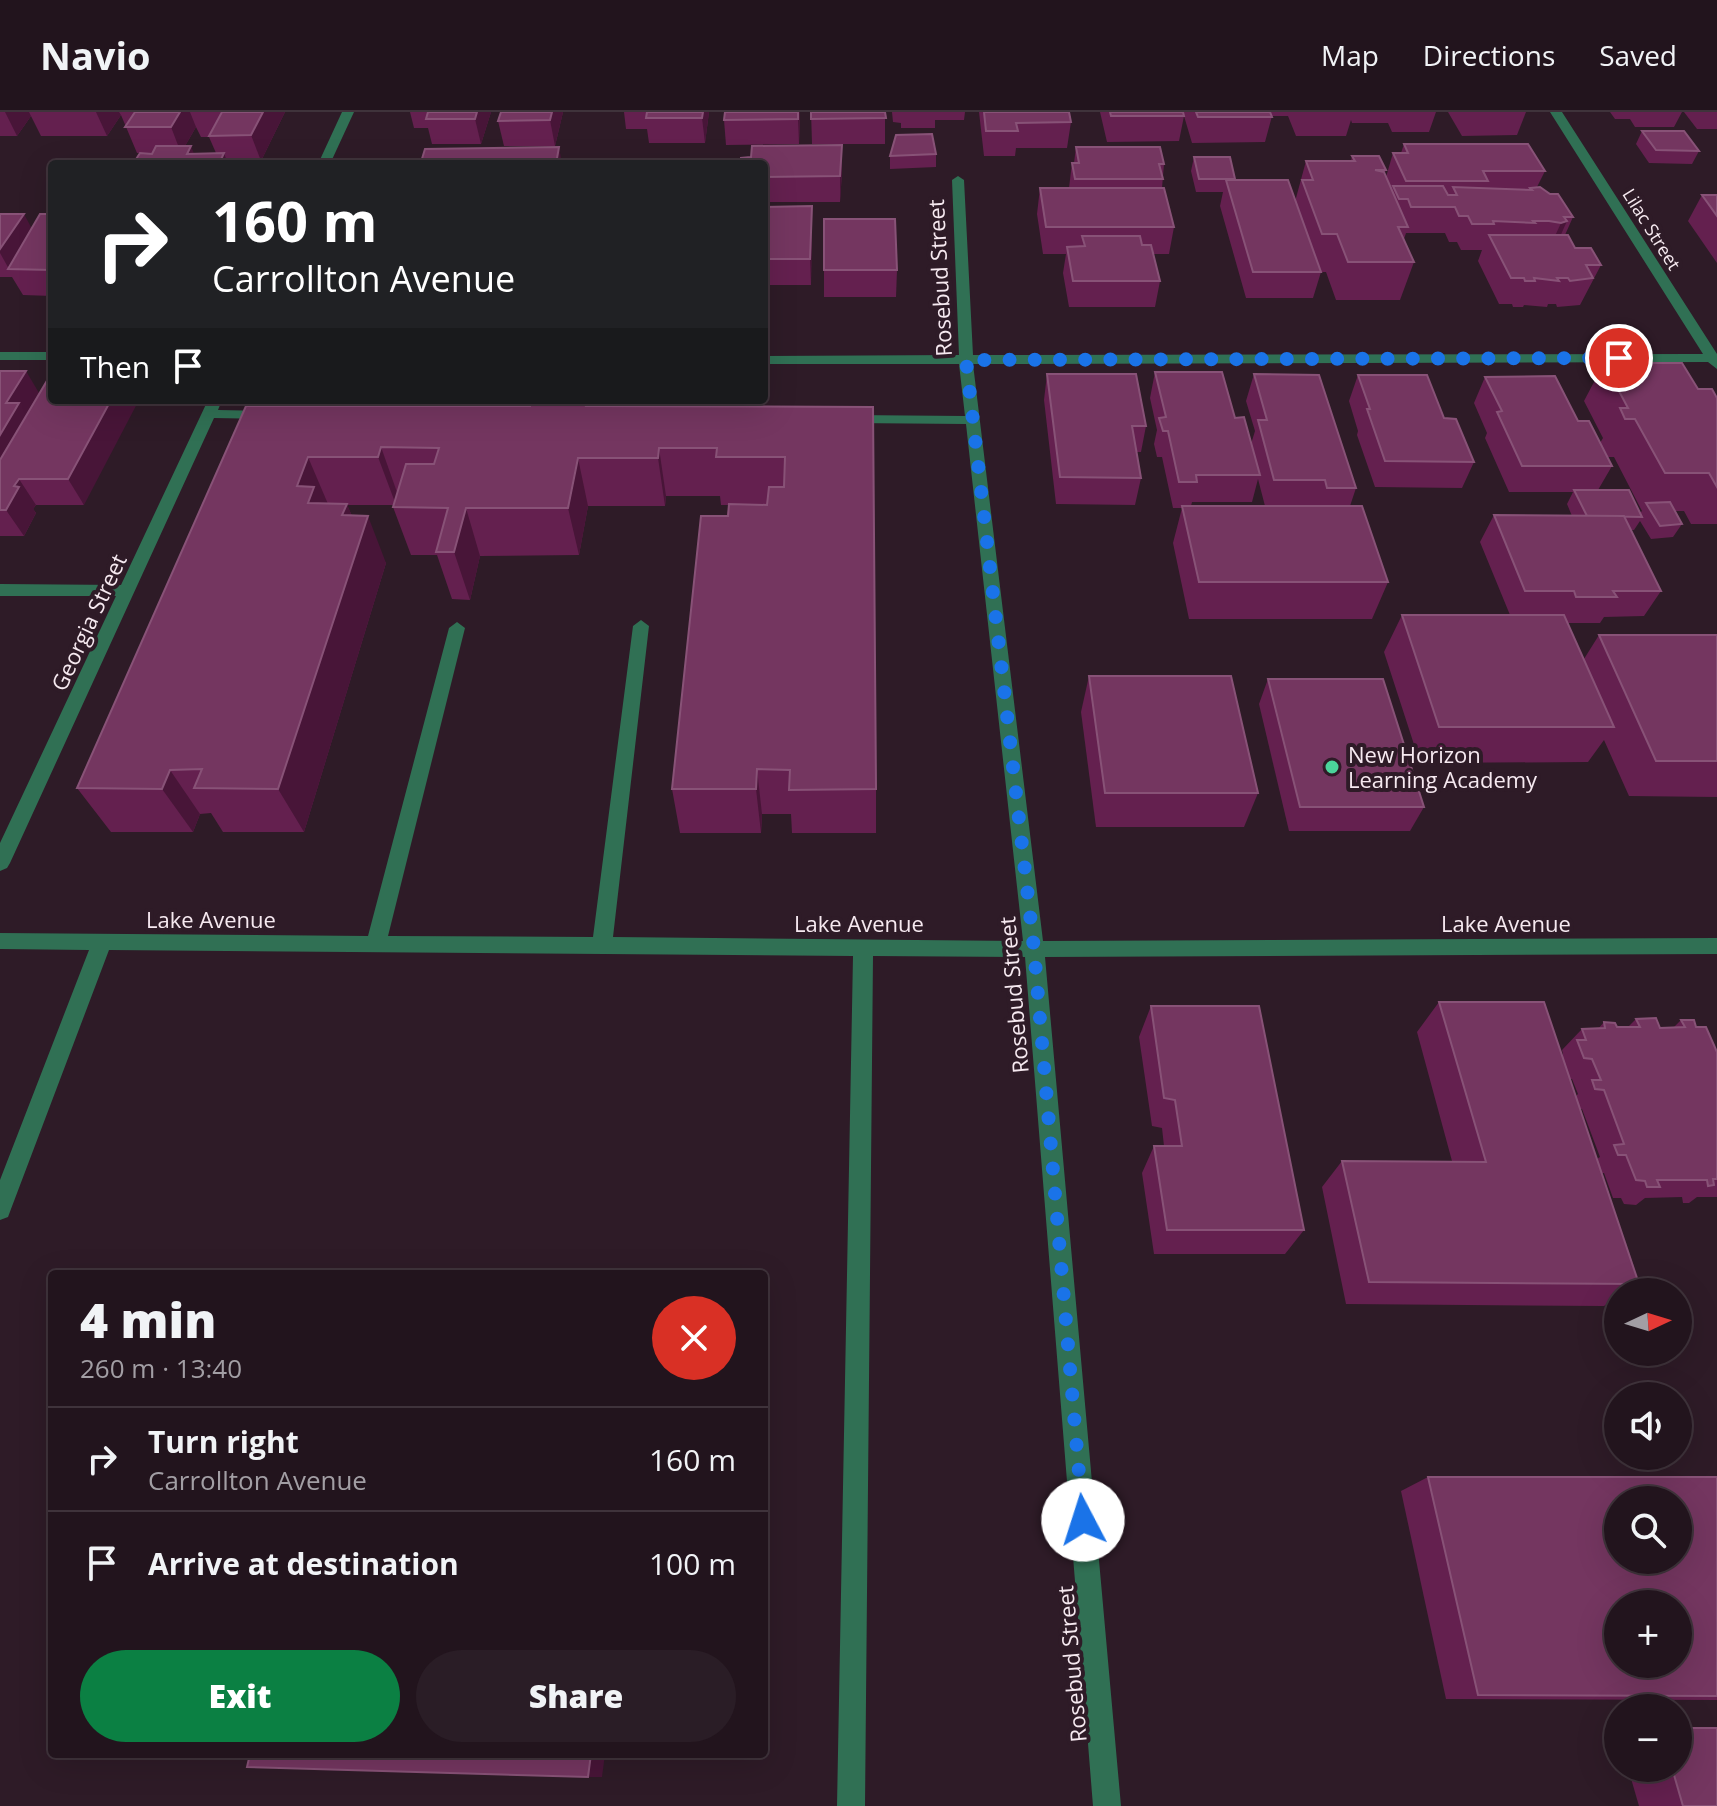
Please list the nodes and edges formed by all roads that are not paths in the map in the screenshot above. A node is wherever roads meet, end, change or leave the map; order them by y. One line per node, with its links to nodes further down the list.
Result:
1 (348, 112): 3 (street)
2 (1556, 112): 9 (street, Lilac Street)
3 (326, 160)
4 (958, 180): 8 (street, Rosebud Street)
5 (0, 356): 6 (street)
6 (48, 356)
7 (768, 360): 8 (street)
8 (966, 360): 9 (street); 13 (street, Rosebud Street)
9 (1716, 360)
10 (212, 407): 11 (street); 15 (street, Georgia Street)
11 (288, 415)
12 (829, 419): 13 (street)
13 (973, 420): 25 (street, Rosebud Street)
14 (0, 590): 15 (street)
15 (126, 591): 18 (street, Georgia Street)
16 (641, 626): 22 (street)
17 (457, 628): 21 (street)
18 (0, 863)
19 (0, 941): 20 (street, Lake Avenue)
20 (102, 942): 21 (street, Lake Avenue); 26 (street)
21 (376, 944): 22 (street, Lake Avenue)
22 (602, 946): 24 (street, Lake Avenue)
23 (1717, 946): 25 (street, Lake Avenue)
24 (863, 947): 25 (street, Lake Avenue); 27 (street)
25 (1034, 949): 28 (street, Rosebud Street)
26 (0, 1209)
27 (851, 1806)
28 (1107, 1806)

